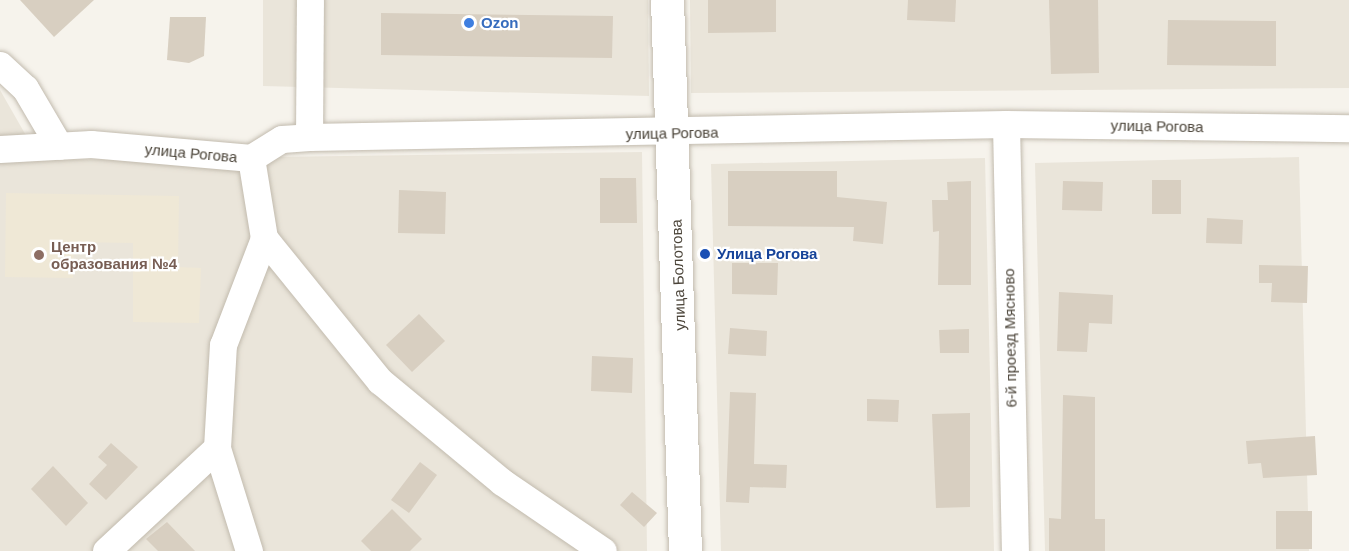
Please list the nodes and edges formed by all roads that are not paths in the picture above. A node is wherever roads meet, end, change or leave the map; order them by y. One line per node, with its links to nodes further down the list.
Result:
1 (310, 0): 7 (street)
2 (667, 0): 6 (street, улица Болотова)
3 (0, 66): 8 (street)
4 (1006, 124): 5 (street, улица Рогова); 6 (street, улица Рогова); 17 (street, 6-й проезд Мясново)
5 (1349, 128)
6 (674, 133): 7 (street, улица Рогова); 16 (street, улица Болотова)
7 (309, 137): 10 (street, улица Рогова)
8 (59, 146): 9 (street, улица Рогова); 10 (street, улица Рогова)
9 (0, 149)
10 (251, 158): 11 (street)
11 (264, 238): 12 (street); 15 (street)
12 (217, 448): 13 (street); 14 (street)
13 (106, 551)
14 (249, 551)
15 (603, 551)
16 (685, 551)
17 (1015, 551)

